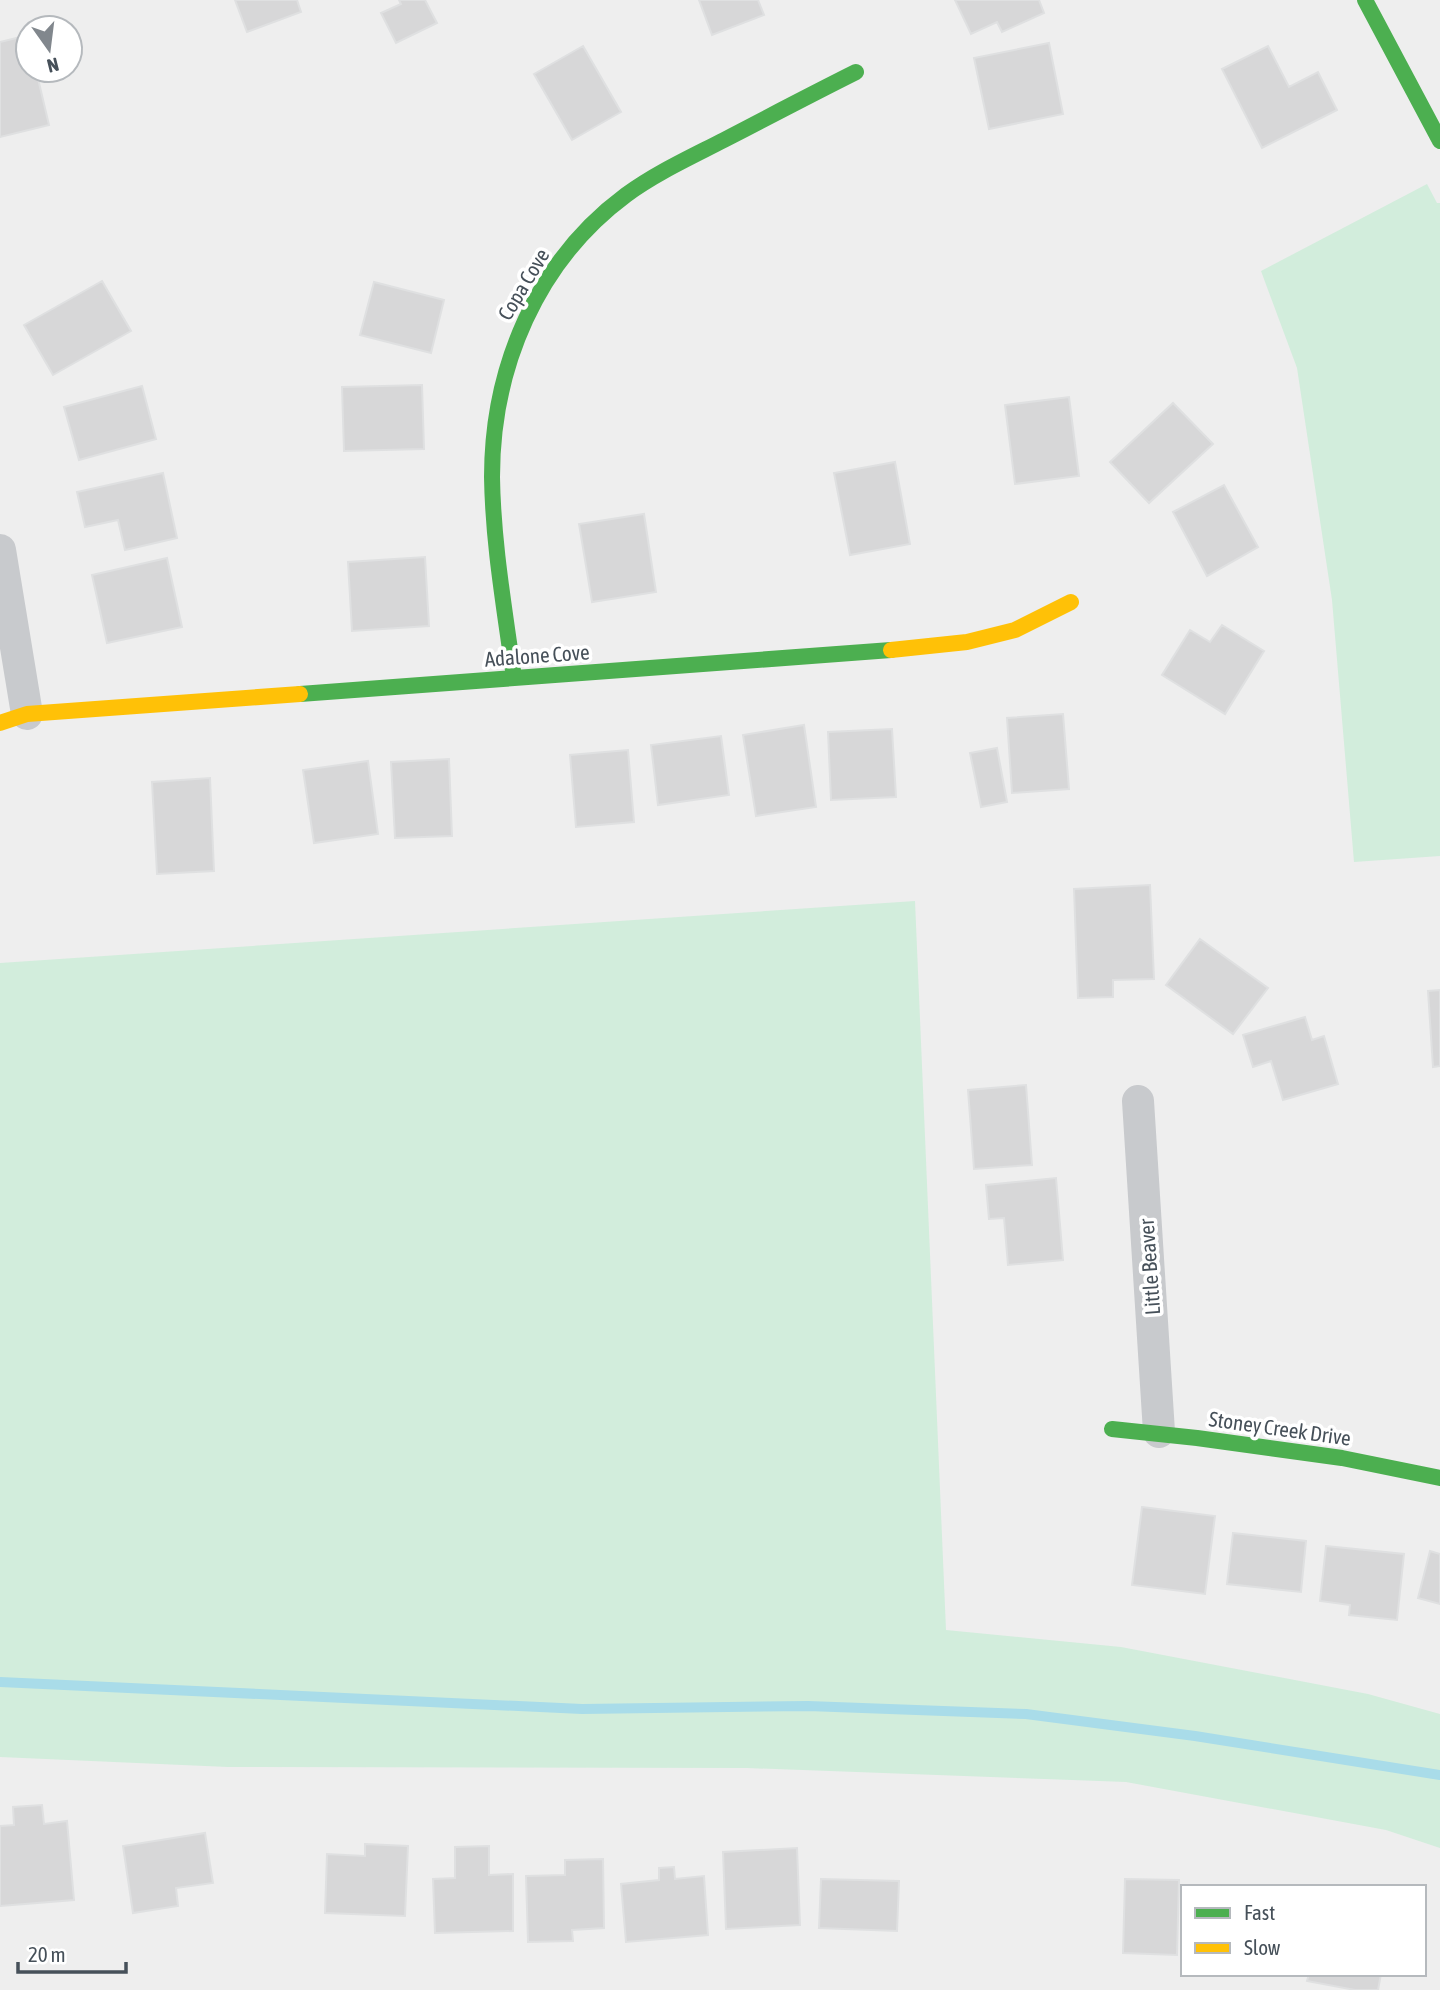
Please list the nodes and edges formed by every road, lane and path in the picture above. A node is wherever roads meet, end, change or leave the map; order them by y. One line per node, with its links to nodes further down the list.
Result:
1 (1365, 0): 3 (street)
2 (856, 72): 6 (street, Copa Cove)
3 (1440, 141)
4 (0, 550): 7 (street)
5 (1070, 602): 6 (street, Adalone Cove)
6 (514, 678): 7 (street, Adalone Cove)
7 (13, 719)
8 (1138, 1101): 10 (street, Little Beaver)
9 (1112, 1429): 10 (street, Stoney Creek Drive)
10 (1159, 1432): 11 (street, Stoney Creek Drive)
11 (1440, 1478)

